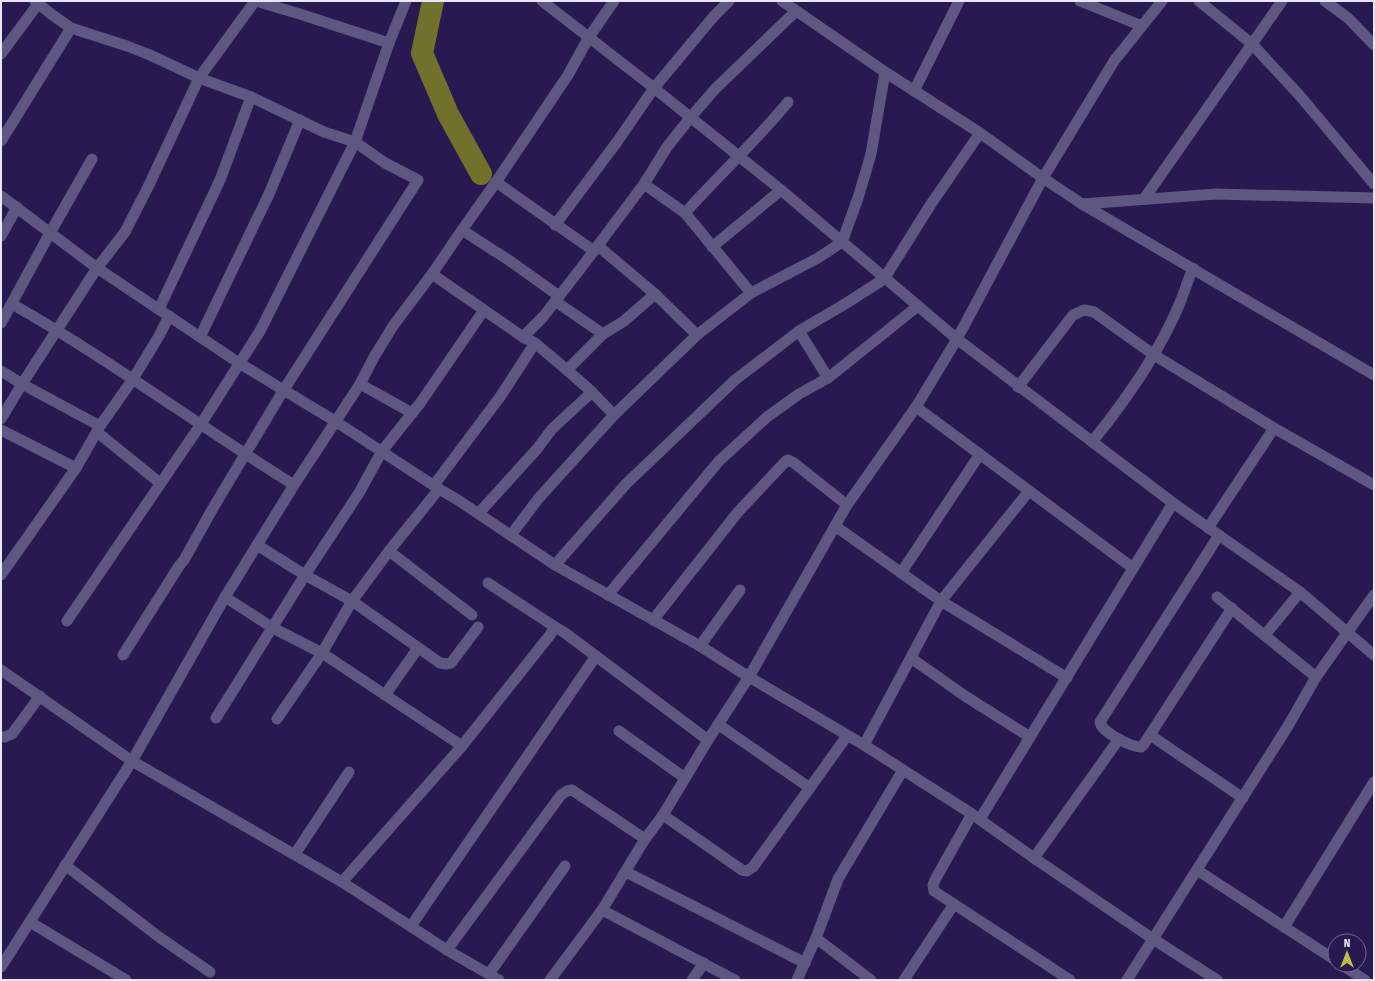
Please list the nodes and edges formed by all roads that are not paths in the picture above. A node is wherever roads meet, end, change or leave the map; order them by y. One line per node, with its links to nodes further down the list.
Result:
1 (256, 1): 18 (street); 23 (street)
2 (406, 1): 18 (street)
3 (542, 1): 17 (street)
4 (614, 1): 17 (street)
5 (728, 1): 24 (street)
6 (782, 1): 14 (street)
7 (959, 1): 25 (street)
8 (1080, 1): 15 (street)
9 (1162, 1): 15 (street)
10 (1200, 1): 19 (street)
11 (1282, 1): 19 (street)
12 (1325, 1): 20 (street)
13 (37, 2): 16 (street); 21 (street)
14 (796, 11): 22 (street); 28 (street)
15 (1142, 26): 36 (street)
16 (71, 28): 23 (street); 31 (street)
17 (590, 38): 24 (street); 37 (street)
18 (388, 43): 32 (street)
19 (1252, 44): 35 (street); 43 (street)
20 (1374, 45)
21 (2, 49)
22 (885, 72): 25 (street); 51 (street)
23 (199, 78): 26 (street); 54 (street)
24 (654, 88): 28 (street); 47 (street)
25 (914, 91): 30 (street)
26 (251, 97): 29 (street); 63 (street)
27 (788, 102): 33 (street)
28 (690, 118): 33 (street); 38 (street)
29 (300, 120): 32 (street); 71 (street)
30 (980, 133): 36 (street); 57 (street)
31 (1, 141)
32 (354, 142): 76 (street); 85 (street)
33 (739, 157): 40 (street); 46 (street)
34 (92, 159): 49 (street)
35 (1370, 172): 39 (street)
36 (1043, 178): 44 (street); 73 (street)
37 (496, 182): 47 (street); 48 (street)
38 (644, 184): 46 (street); 53 (street)
39 (1374, 184)
40 (781, 190): 51 (street); 52 (street)
41 (1, 196): 45 (street)
42 (1374, 198): 43 (street)
43 (1144, 199): 44 (street)
44 (1082, 204): 55 (street)
45 (17, 207): 49 (street); 50 (street)
46 (685, 212): 52 (street)
47 (556, 225): 53 (street)
48 (462, 230): 56 (street); 60 (street)
49 (50, 233): 54 (street); 61 (street)
50 (1, 236)
51 (842, 242): 57 (street); 58 (street)
52 (712, 247): 58 (street)
53 (596, 249): 59 (street); 60 (street)
54 (97, 268): 63 (street); 67 (street)
55 (1192, 268): 75 (street); 79 (street)
56 (432, 274): 64 (street); 83 (street)
57 (884, 279): 62 (street); 68 (street)
58 (751, 293): 70 (street)
59 (655, 294): 69 (street); 70 (street)
60 (557, 298): 69 (street); 72 (street)
61 (12, 304): 66 (street); 67 (street)
62 (918, 306): 73 (street); 80 (street)
63 (159, 309): 65 (street)
64 (484, 310): 72 (street); 88 (street)
65 (169, 316): 71 (street); 81 (street)
66 (1, 323)
67 (57, 329): 81 (street); 82 (street)
68 (799, 331): 80 (street); 115 (street)
69 (603, 334): 77 (street)
70 (697, 334): 89 (street)
71 (200, 337): 76 (street)
72 (523, 337): 74 (street)
73 (957, 339): 84 (street); 87 (street)
74 (535, 343): 77 (street); 104 (street)
75 (1154, 355): 84 (street); 93 (street); 96 (street)
76 (239, 363): 85 (street); 92 (street)
77 (567, 370): 86 (street)
78 (1, 371): 82 (street)
79 (1374, 375)
80 (828, 378): 123 (street)
81 (133, 379): 92 (street); 94 (street)
82 (22, 384): 90 (street); 94 (street)
83 (360, 384): 88 (street); 91 (street)
84 (1018, 387): 96 (street)
85 (283, 391): 91 (street); 99 (street)
86 (592, 392): 89 (street); 108 (street)
87 (916, 407): 98 (street); 107 (street)
88 (412, 413): 97 (street)
89 (614, 415): 112 (street)
90 (1, 419)
91 (335, 421): 97 (street); 102 (street)
92 (201, 424): 99 (street); 101 (street)
93 (1274, 428): 103 (street); 110 (street)
94 (98, 429): 100 (street); 101 (street)
95 (1, 430): 100 (street)
96 (1092, 442): 106 (street)
97 (382, 451): 104 (street); 119 (street)
98 (980, 454): 105 (street); 117 (street)
99 (246, 455): 102 (street); 141 (street)
100 (76, 468): 118 (street)
101 (160, 483): 132 (street)
102 (294, 485): 113 (street)
103 (1374, 485)
104 (436, 487): 108 (street); 114 (street)
105 (1029, 491): 116 (street); 128 (street)
106 (1173, 503): 110 (street); 116 (street)
107 (847, 505): 109 (street); 131 (street)
108 (479, 514): 112 (street)
109 (835, 526): 117 (street); 146 (street)
110 (1208, 528): 111 (street)
111 (1219, 534): 122 (street); 159 (street)
112 (511, 535): 115 (street)
113 (257, 545): 119 (street); 125 (street)
114 (388, 551): 127 (street); 130 (street)
115 (555, 565): 123 (street)
116 (1134, 568): 148 (street)
117 (901, 573): 128 (street)
118 (1, 575)
119 (305, 575): 127 (street); 135 (street)
120 (488, 583): 134 (street)
121 (740, 590): 138 (street)
122 (1300, 592): 136 (street); 137 (street)
123 (608, 595): 131 (street)
124 (1374, 595): 136 (street)
125 (225, 597): 135 (street); 163 (street)
126 (1217, 597): 129 (street)
127 (352, 601): 139 (street); 140 (street)
128 (941, 601): 144 (street); 148 (street)
129 (1232, 608): 137 (street); 155 (street)
130 (472, 615)
131 (653, 620): 138 (street)
132 (67, 621)
133 (478, 627): 139 (street)
134 (555, 627): 143 (street); 162 (street)
135 (273, 628): 140 (street); 151 (street)
136 (1348, 633): 142 (street); 147 (street)
137 (1265, 636): 147 (street)
138 (700, 646): 146 (street)
139 (418, 648): 149 (street)
140 (322, 653): 149 (street); 152 (street)
141 (123, 655)
142 (1374, 655)
143 (596, 656): 160 (street); 183 (street)
144 (911, 658): 158 (street); 161 (street)
145 (1, 670): 150 (street)
146 (750, 677): 153 (street); 156 (street)
147 (1316, 677): 169 (street)
148 (1066, 678): 158 (street)
149 (385, 695): 162 (street)
150 (40, 696): 157 (street); 163 (street)
151 (216, 718)
152 (276, 719)
153 (719, 725): 160 (street); 168 (street)
154 (619, 731): 166 (street)
155 (1150, 735): 159 (street); 169 (street)
156 (847, 736): 161 (street); 168 (street)
157 (1, 737)
158 (1030, 737): 171 (street)
159 (1119, 739): 174 (street)
160 (708, 740): 166 (street)
161 (864, 745): 164 (street)
162 (462, 746): 179 (street)
163 (132, 761): 173 (street); 175 (street)
164 (903, 770): 171 (street); 185 (street)
165 (349, 772): 173 (street)
166 (685, 778): 170 (street)
167 (1374, 782): 184 (street)
168 (810, 788): 170 (street)
169 (1243, 798): 177 (street)
170 (663, 815): 172 (street)
171 (976, 817): 174 (street); 180 (street)
172 (645, 839): 178 (street); 187 (street)
173 (295, 854): 179 (street)
174 (1034, 858): 186 (street)
175 (65, 865): 182 (street); 192 (street)
176 (565, 866): 194 (street)
177 (1197, 870): 184 (street); 186 (street)
178 (626, 872): 181 (street); 190 (street)
179 (342, 882): 183 (street)
180 (954, 904): 202 (street); 203 (street)
181 (602, 910): 189 (street); 197 (street)
182 (30, 922): 191 (street); 195 (street)
183 (411, 926): 187 (street)
184 (1284, 927): 188 (street)
185 (816, 938): 190 (street); 201 (street)
186 (1154, 939): 204 (street); 205 (street)
187 (447, 950): 194 (street)
188 (1327, 955)
189 (704, 964): 198 (street); 199 (street)
190 (805, 964): 200 (street)
191 (1, 967)
192 (210, 972)
193 (1354, 973): 206 (street)
194 (489, 974): 196 (street)
195 (126, 980)
196 (500, 980)
197 (550, 980)
198 (692, 980)
199 (735, 980)
200 (797, 980)
201 (871, 980)
202 (904, 980)
203 (1070, 980)
204 (1127, 980)
205 (1217, 980)
206 (1365, 980)

